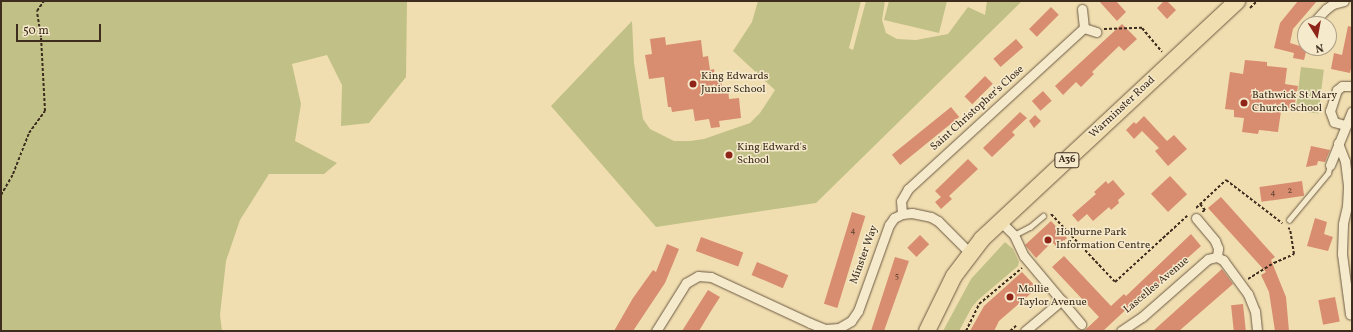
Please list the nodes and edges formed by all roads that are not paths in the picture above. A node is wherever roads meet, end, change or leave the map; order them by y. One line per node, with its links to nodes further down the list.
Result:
1 (1237, 1): 17 (highway, Warminster Road / A36)
2 (1345, 1): 3 (street); 5 (street)
3 (1352, 2)
4 (1082, 9): 6 (street)
5 (1319, 16)
6 (1084, 28): 7 (street); 13 (street, Saint Christopher's Close)
7 (1096, 32)
8 (1352, 86): 10 (street)
9 (1352, 111): 10 (street)
10 (1345, 125): 11 (street)
11 (1338, 143): 12 (street); 22 (street)
12 (1330, 165): 16 (lane)
13 (902, 214): 19 (street); 24 (street, Minster Way)
14 (1193, 214): 20 (street)
15 (1043, 216): 18 (lane)
16 (1289, 220)
17 (1000, 221): 18 (street); 19 (highway, Warminster Road / A36)
18 (1014, 235): 21 (street)
19 (970, 253): 27 (highway, Warminster Road / A36)
20 (1212, 258): 25 (street, Lascelles Avenue); 30 (street)
21 (1062, 300): 23 (street); 28 (street)
22 (1350, 314)
23 (1081, 324)
24 (808, 327): 26 (street, Minster Way)
25 (1134, 328): 29 (street, Lascelles Avenue)
26 (656, 331)
27 (927, 331)
28 (1025, 331)
29 (1122, 331)
30 (1257, 331)

